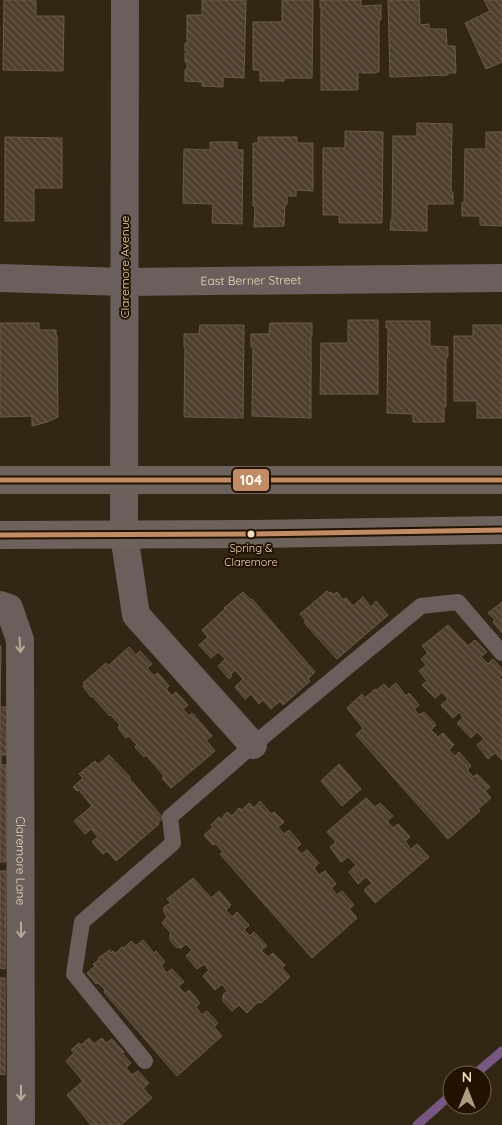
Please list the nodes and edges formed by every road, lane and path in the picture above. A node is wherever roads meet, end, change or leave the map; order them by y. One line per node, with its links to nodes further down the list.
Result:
1 (125, 0): 4 (street, Claremore Avenue)
2 (0, 278): 4 (street, East Berner Street)
3 (502, 278): 4 (street, East Berner Street)
4 (124, 282): 5 (street, Claremore Avenue)
5 (124, 479): 6 (main road); 7 (main road); 10 (street, Claremore Avenue)
6 (0, 480)
7 (502, 480)
8 (502, 530): 10 (main road)
9 (0, 535): 10 (main road)
10 (124, 535): 13 (street)
11 (0, 605): 15 (street, Claremore Lane, one-way to 15)
12 (502, 653): 13 (lane)
13 (253, 744): 14 (lane)
14 (145, 1061)
15 (21, 1125)

